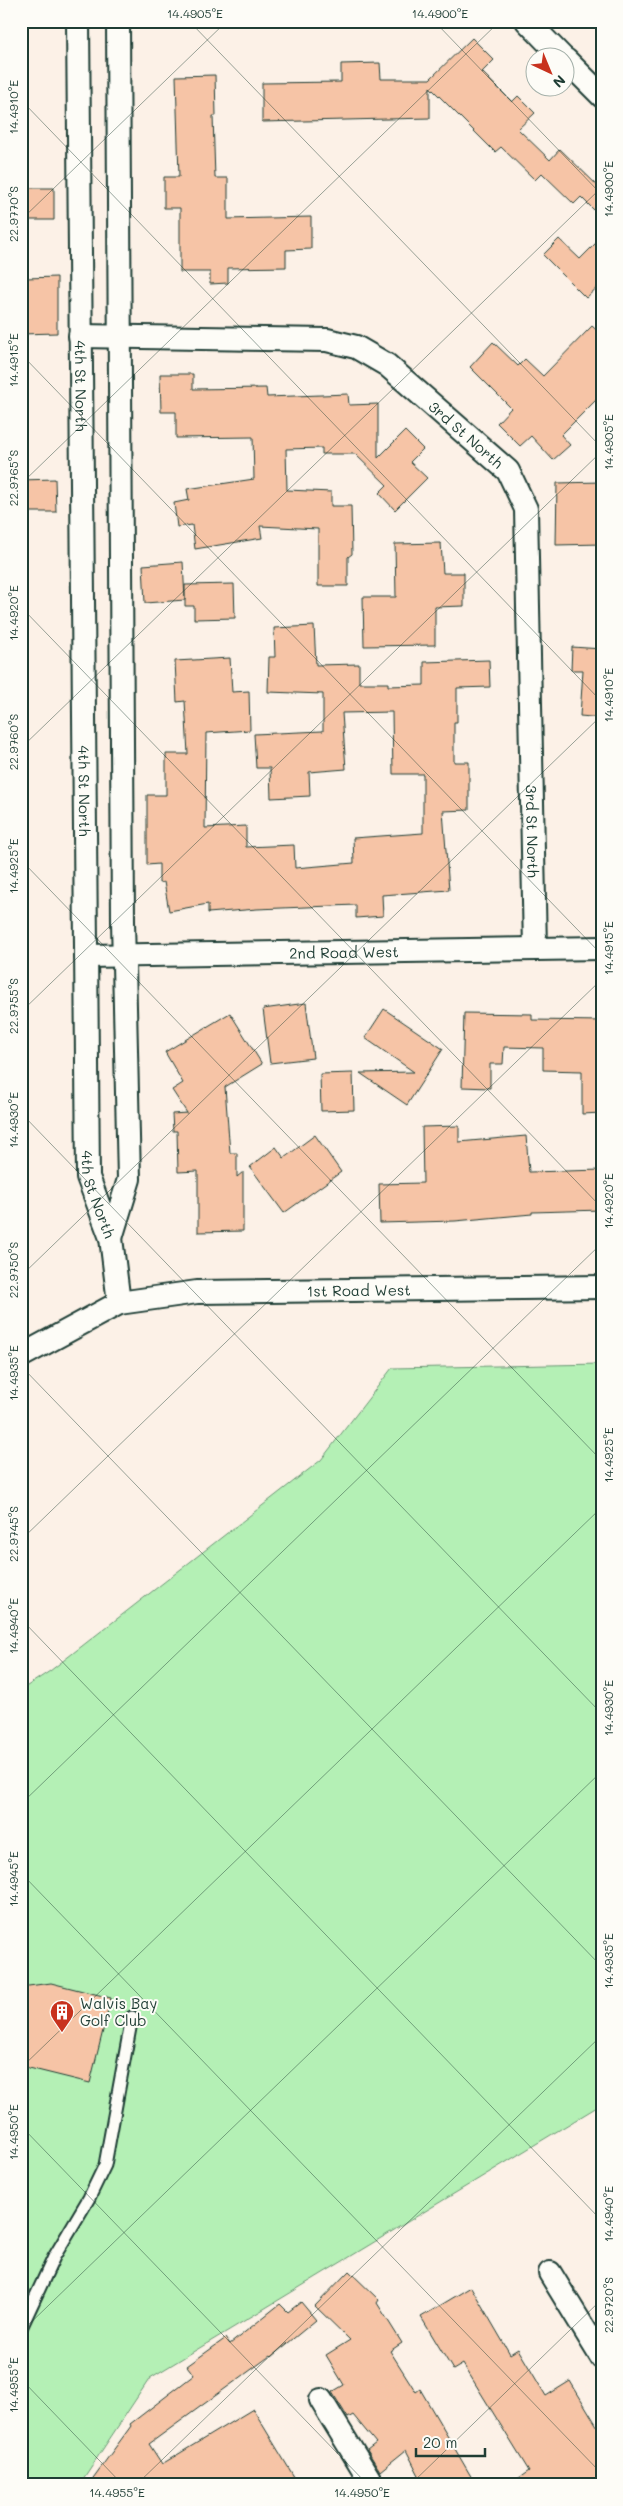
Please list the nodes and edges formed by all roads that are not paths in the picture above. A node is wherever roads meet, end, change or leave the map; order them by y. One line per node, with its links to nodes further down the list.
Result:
1 (78, 21): 7 (street, 4th St North)
2 (118, 21): 8 (street, 4th St North)
3 (527, 21): 4 (street)
4 (553, 48)
5 (576, 71): 6 (street)
6 (602, 96)
7 (80, 336): 8 (street, 3rd St North); 11 (street, 4th St North)
8 (120, 338): 10 (street, 3rd St North); 12 (street, 4th St North)
9 (602, 948): 10 (street, 2nd Road West)
10 (535, 949): 12 (street, 2nd Road West)
11 (86, 956): 12 (street, 2nd Road West); 13 (street, 4th St North)
12 (124, 957): 13 (street, 4th St North)
13 (111, 1238): 15 (street)
14 (602, 1287): 15 (street, 1st Road West)
15 (119, 1303): 16 (street)
16 (21, 1356)
17 (132, 2017): 19 (lane)
18 (550, 2273): 20 (street)
19 (21, 2328)
20 (602, 2358)
21 (321, 2400): 22 (street)
22 (373, 2485)

